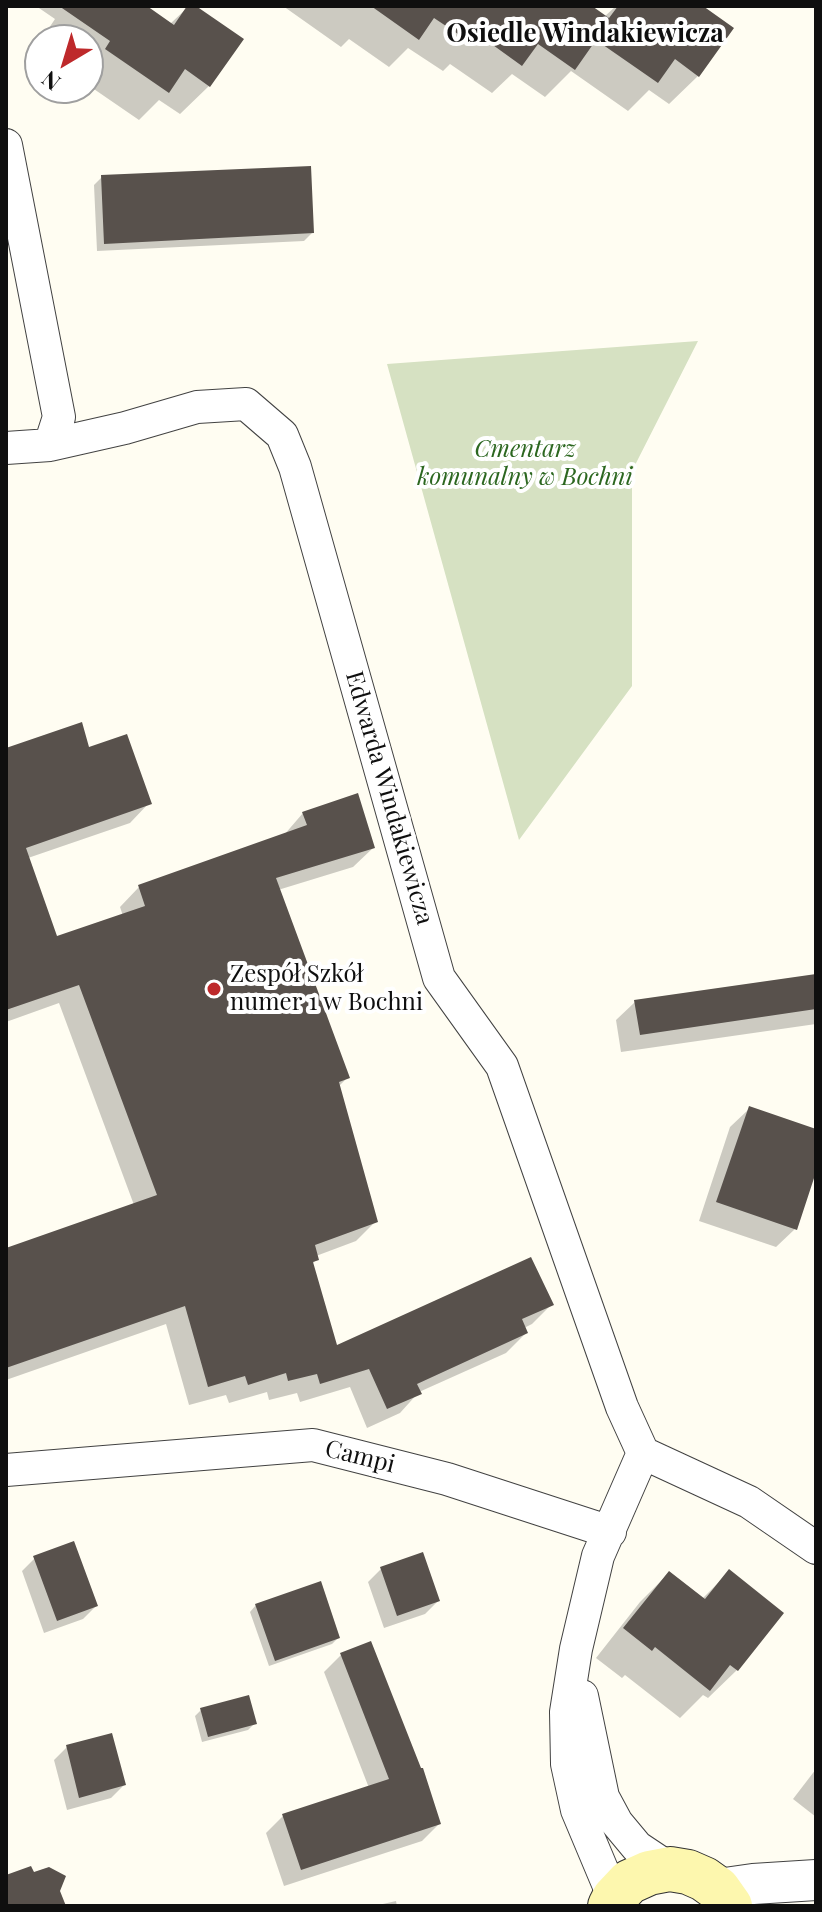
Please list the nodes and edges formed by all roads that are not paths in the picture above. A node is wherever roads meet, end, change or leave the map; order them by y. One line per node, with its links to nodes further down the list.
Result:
1 (6, 146): 2 (street)
2 (50, 445): 3 (street, Edwarda Windakiewicza); 4 (street, Edwarda Windakiewicza)
3 (6, 448)
4 (643, 1453): 6 (street); 7 (street)
5 (6, 1470): 6 (street, Campi)
6 (610, 1532): 8 (street)
7 (816, 1548)
8 (576, 1649): 9 (street); 12 (street)
9 (670, 1869): 11 (main road); 12 (main road)
10 (816, 1880): 11 (street)
11 (724, 1898)
12 (612, 1902)

